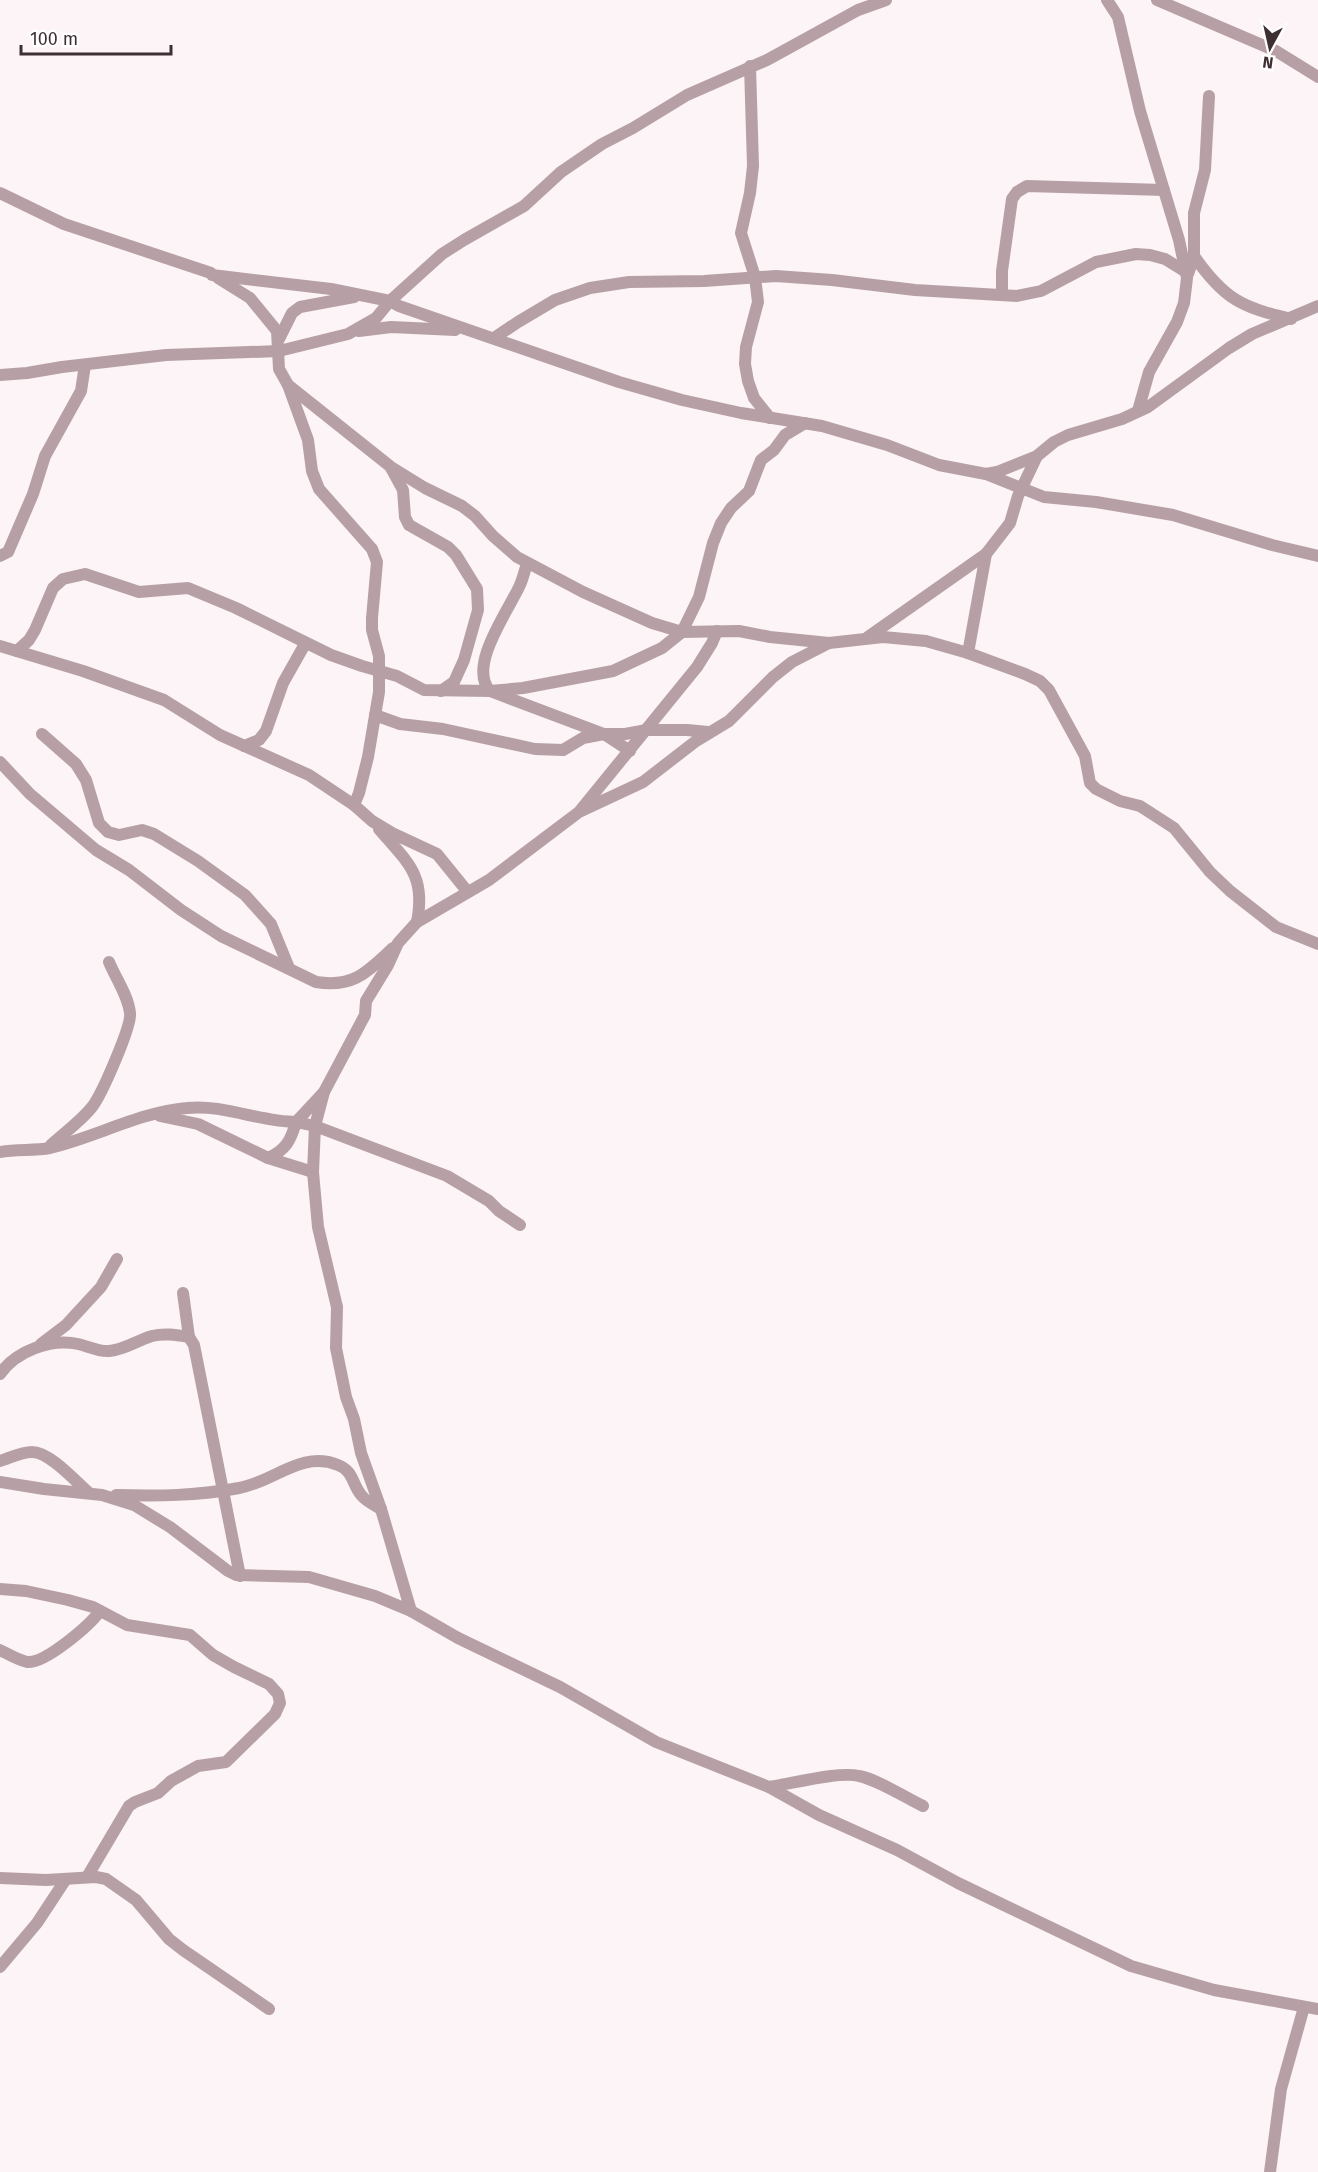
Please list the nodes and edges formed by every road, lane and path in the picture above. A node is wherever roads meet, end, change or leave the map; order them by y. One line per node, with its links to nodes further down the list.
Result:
1 (1107, 0): 7 (street)
2 (1157, 0): 5 (street)
3 (879, 1): 4 (street)
4 (750, 66): 12 (street); 15 (street)
5 (1318, 77)
6 (1209, 96): 9 (street)
7 (1164, 189): 11 (street); 13 (street)
8 (0, 194): 10 (street)
9 (1194, 256): 11 (street); 17 (street)
10 (212, 275): 14 (street); 21 (street)
11 (1186, 275): 13 (street); 25 (street)
12 (755, 277): 13 (street); 20 (street); 26 (street)
13 (1002, 295)
14 (362, 296): 15 (street); 21 (street)
15 (390, 301): 18 (street); 19 (street)
16 (1318, 306): 17 (street)
17 (1291, 319): 25 (street)
18 (471, 331): 19 (street); 20 (street)
19 (352, 332): 21 (street)
20 (494, 338): 26 (street)
21 (279, 345): 22 (street); 24 (street)
22 (85, 366): 23 (street); 33 (street)
23 (0, 375)
24 (288, 385): 29 (street); 44 (street)
25 (1138, 411): 28 (street)
26 (770, 418): 27 (street)
27 (805, 423): 30 (street); 37 (street)
28 (1037, 456): 30 (street); 31 (street)
29 (391, 467): 35 (street); 45 (street)
30 (986, 474): 31 (street)
31 (1021, 490): 32 (street); 34 (street)
32 (986, 554): 38 (street); 43 (street)
33 (0, 556)
34 (1318, 556)
35 (527, 563): 37 (street); 46 (street)
36 (717, 631): 37 (street); 39 (street); 48 (street)
37 (682, 632): 46 (street)
38 (867, 638): 39 (street); 43 (street)
39 (829, 643): 49 (street)
40 (305, 644): 42 (street); 44 (street); 52 (street)
41 (0, 645): 42 (street)
42 (17, 651): 52 (street)
43 (968, 653): 61 (street)
44 (380, 670): 45 (street); 47 (street)
45 (440, 691): 46 (street)
46 (490, 691): 51 (street)
47 (375, 715): 51 (street); 55 (street)
48 (647, 730): 49 (street); 51 (street); 53 (street)
49 (708, 732): 56 (street)
50 (42, 734): 63 (street)
51 (604, 734): 53 (street)
52 (244, 746): 55 (street)
53 (630, 751): 56 (street)
54 (0, 762): 63 (street)
55 (354, 805): 57 (street)
56 (579, 812): 58 (street)
57 (372, 821): 58 (street); 59 (street)
58 (467, 891): 59 (street)
59 (417, 922): 60 (street)
60 (398, 943): 63 (street); 64 (street)
61 (1318, 944)
62 (109, 962): 68 (street)
63 (289, 968)
64 (324, 1092): 66 (street); 67 (street)
65 (152, 1115): 66 (street); 68 (street); 70 (street)
66 (296, 1122): 67 (street); 70 (street)
67 (315, 1126): 71 (street); 72 (street)
68 (48, 1148): 69 (street)
69 (0, 1152)
70 (268, 1158): 71 (street)
71 (313, 1172): 82 (street)
72 (520, 1226)
73 (117, 1259): 76 (street)
74 (183, 1293): 75 (street)
75 (189, 1337): 76 (street); 80 (street)
76 (33, 1349): 77 (street)
77 (0, 1374)
78 (0, 1461): 81 (street)
79 (0, 1482): 81 (street)
80 (222, 1491): 81 (street); 82 (street); 83 (street)
81 (96, 1494): 83 (street)
82 (381, 1509): 86 (street)
83 (240, 1576): 86 (street)
84 (0, 1589): 85 (street)
85 (100, 1611): 87 (street); 90 (street)
86 (411, 1611): 88 (street)
87 (0, 1650)
88 (769, 1787): 89 (street); 94 (street)
89 (923, 1806)
90 (87, 1877): 92 (street); 95 (street)
91 (0, 1878): 92 (street)
92 (66, 1879): 93 (street)
93 (0, 1967)
94 (1304, 2007): 96 (street); 97 (street)
95 (268, 2009)
96 (1318, 2009)
97 (1270, 2172)

